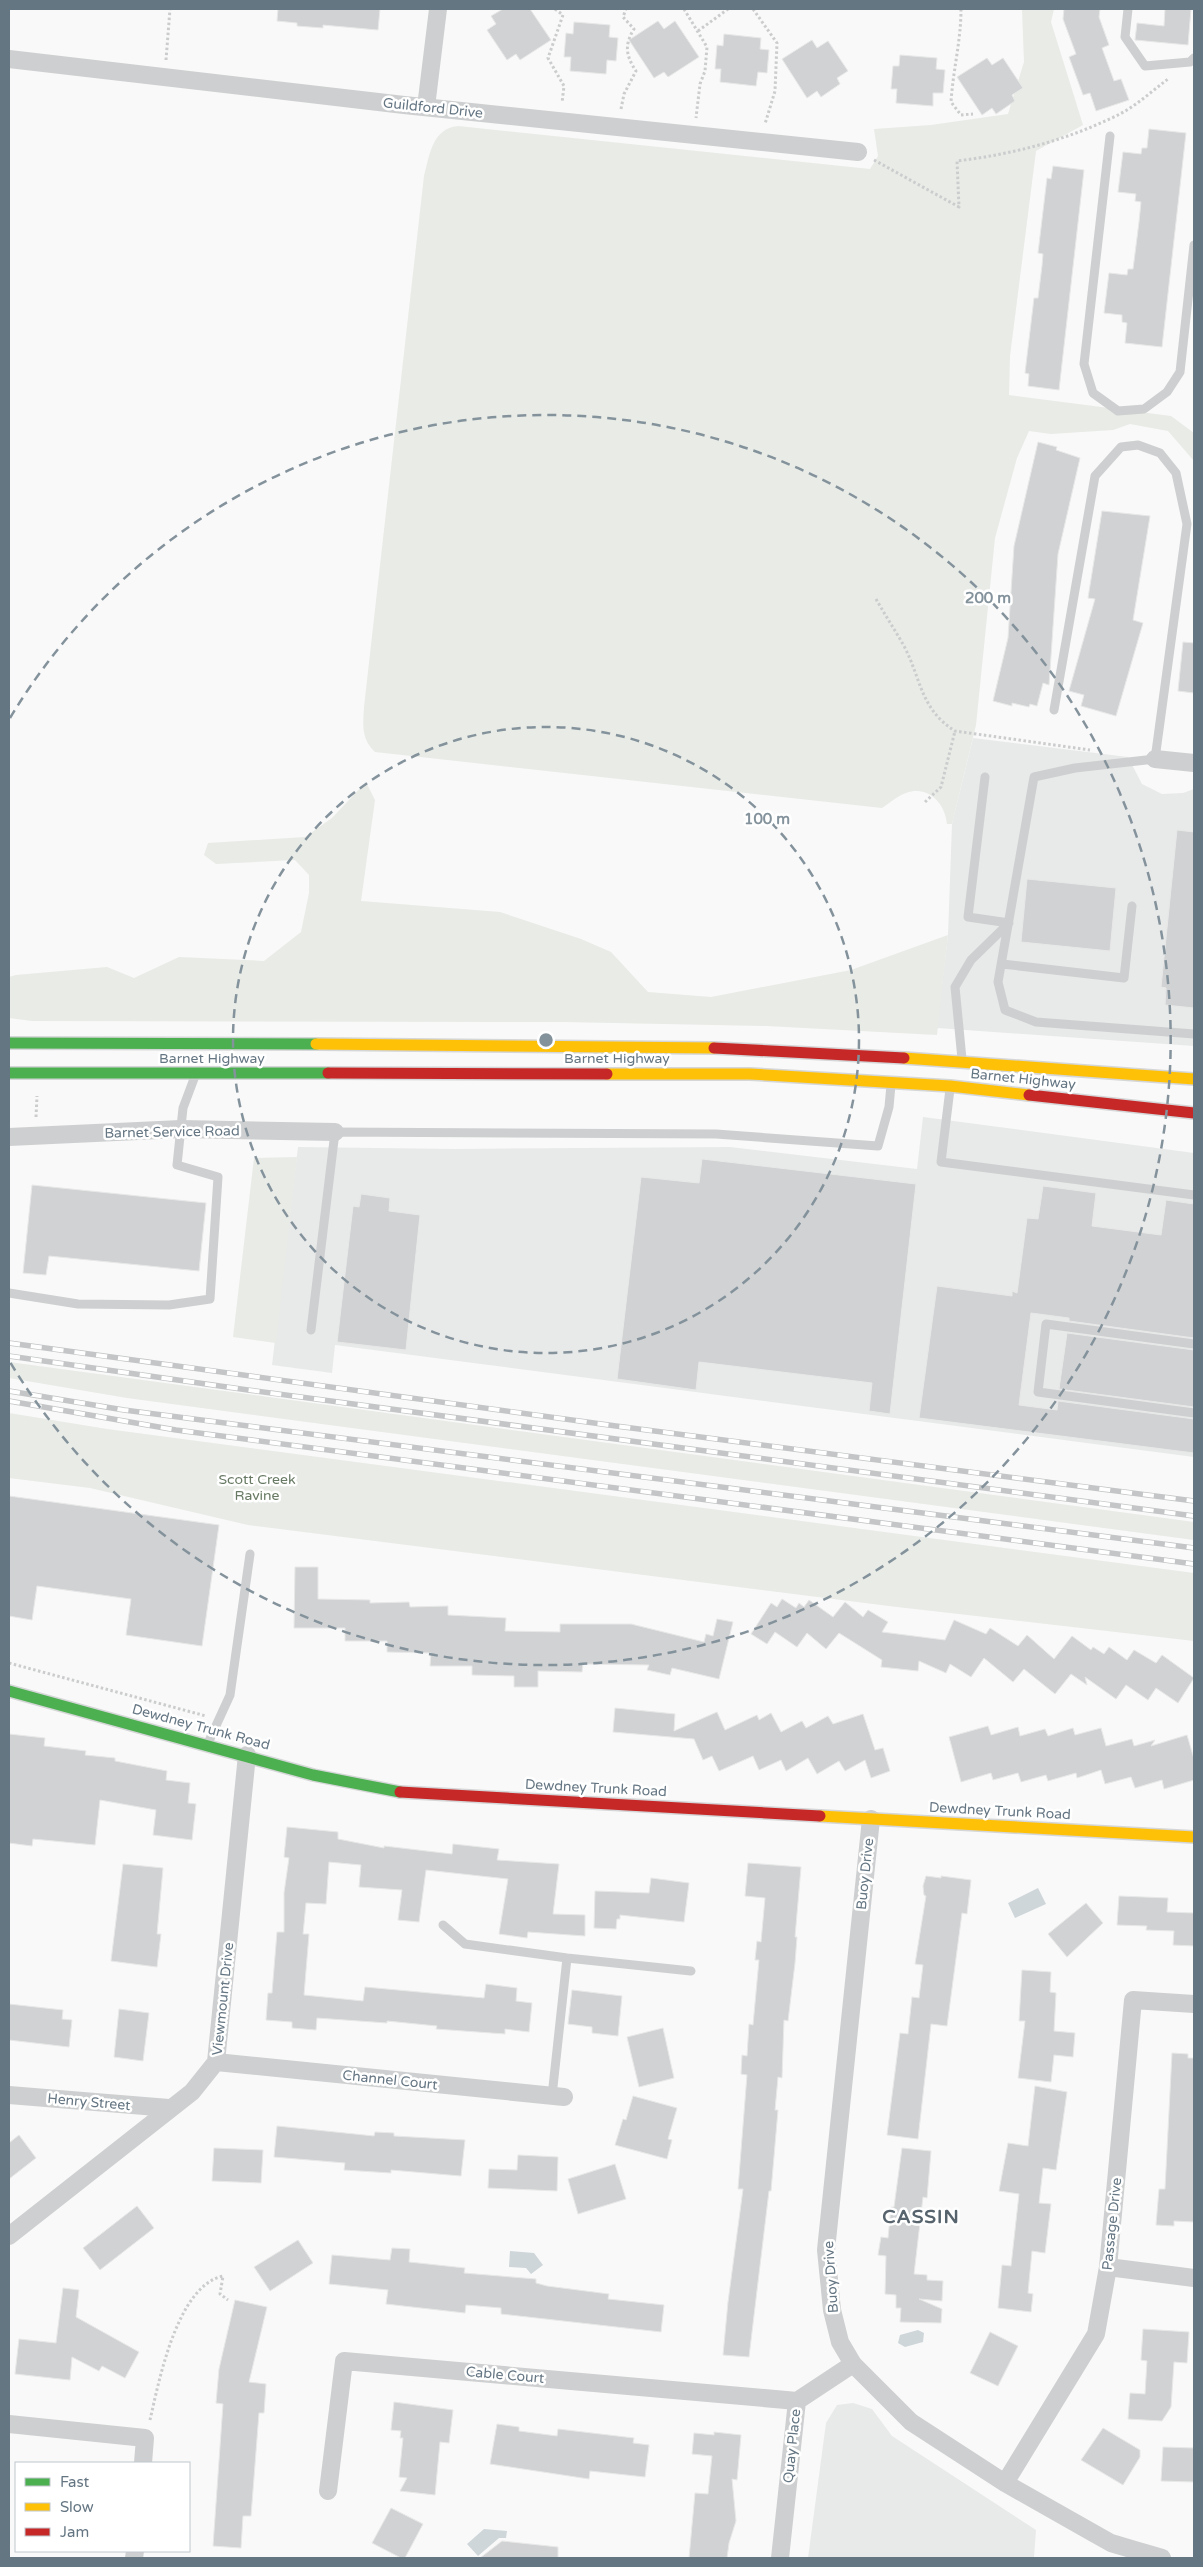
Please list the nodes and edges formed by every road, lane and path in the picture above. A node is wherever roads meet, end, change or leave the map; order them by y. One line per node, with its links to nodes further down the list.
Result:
1 (170, 9): 13 (path)
2 (438, 9): 14 (street)
3 (556, 9): 16 (path)
4 (626, 9): 17 (path)
5 (684, 9): 10 (path)
6 (728, 9): 10 (path)
7 (753, 9): 20 (path)
8 (961, 9): 15 (path)
9 (1128, 9): 12 (lane)
10 (698, 31): 18 (path)
11 (9, 59): 13 (street, Guildford Drive)
12 (1192, 60): 21 (path)
13 (164, 78): 14 (street, Guildford Drive)
14 (426, 108): 16 (street, Guildford Drive)
15 (973, 114)
16 (561, 121): 17 (street, Guildford Drive)
17 (619, 127): 18 (street, Guildford Drive)
18 (694, 135): 20 (street, Guildford Drive)
19 (1110, 136): 22 (lane)
20 (759, 142): 21 (street, Guildford Drive)
21 (858, 152)
22 (1194, 245)
23 (1190, 524): 25 (lane); 28 (lane)
24 (876, 599): 26 (path)
25 (1054, 710)
26 (955, 731): 27 (path); 31 (path)
27 (1096, 751)
28 (1155, 759): 29 (street); 33 (lane)
29 (1194, 763)
30 (985, 777): 33 (lane)
31 (925, 802)
32 (1132, 906): 34 (lane)
33 (1009, 923): 34 (lane); 37 (lane)
34 (1002, 964): 35 (lane)
35 (1194, 1034)
36 (9, 1043): 37 (main road, Barnet Highway)
37 (962, 1062): 40 (main road, Barnet Highway)
38 (196, 1073): 39 (main road, Barnet Highway); 41 (main road, Barnet Highway); 44 (lane)
39 (9, 1074)
40 (1194, 1079)
41 (891, 1082): 42 (main road, Barnet Highway); 45 (lane)
42 (950, 1086): 43 (main road, Barnet Highway); 47 (lane)
43 (1194, 1112)
44 (181, 1129): 45 (street, Barnet Service Road); 46 (street, Barnet Service Road); 48 (lane)
45 (335, 1132): 49 (lane)
46 (9, 1137)
47 (1194, 1194)
48 (9, 1293)
49 (311, 1330)
50 (1194, 1344): 51 (lane)
51 (1194, 1413)
52 (250, 1554): 55 (lane)
53 (9, 1663): 55 (path)
54 (9, 1691): 56 (main road, Dewdney Trunk Road)
55 (218, 1720): 56 (lane)
56 (207, 1744): 57 (main road, Dewdney Trunk Road)
57 (247, 1755): 58 (main road, Dewdney Trunk Road); 64 (street, Viewmount Drive)
58 (870, 1818): 59 (main road, Dewdney Trunk Road); 72 (street, Buoy Drive)
59 (1194, 1837)
60 (443, 1925): 61 (lane)
61 (567, 1958): 62 (lane); 66 (lane)
62 (691, 1971)
63 (1194, 2004): 69 (street, Passage Drive)
64 (216, 2062): 66 (street, Channel Court); 67 (street, Viewmount Drive)
65 (9, 2095): 67 (street, Henry Street)
66 (558, 2097)
67 (169, 2108): 68 (street, Viewmount Drive)
68 (9, 2236)
69 (1108, 2267): 70 (street); 77 (street, Passage Drive)
70 (1194, 2278)
71 (228, 2300): 75 (path)
72 (852, 2364): 73 (street, Quay Place); 77 (street, Buoy Drive)
73 (796, 2401): 78 (street, Cable Court); 79 (street, Quay Place)
74 (9, 2424): 75 (street)
75 (146, 2438): 76 (street)
76 (143, 2462)
77 (1005, 2483): 80 (street, Buoy Drive)
78 (328, 2491)
79 (780, 2558)
80 (1162, 2558)

